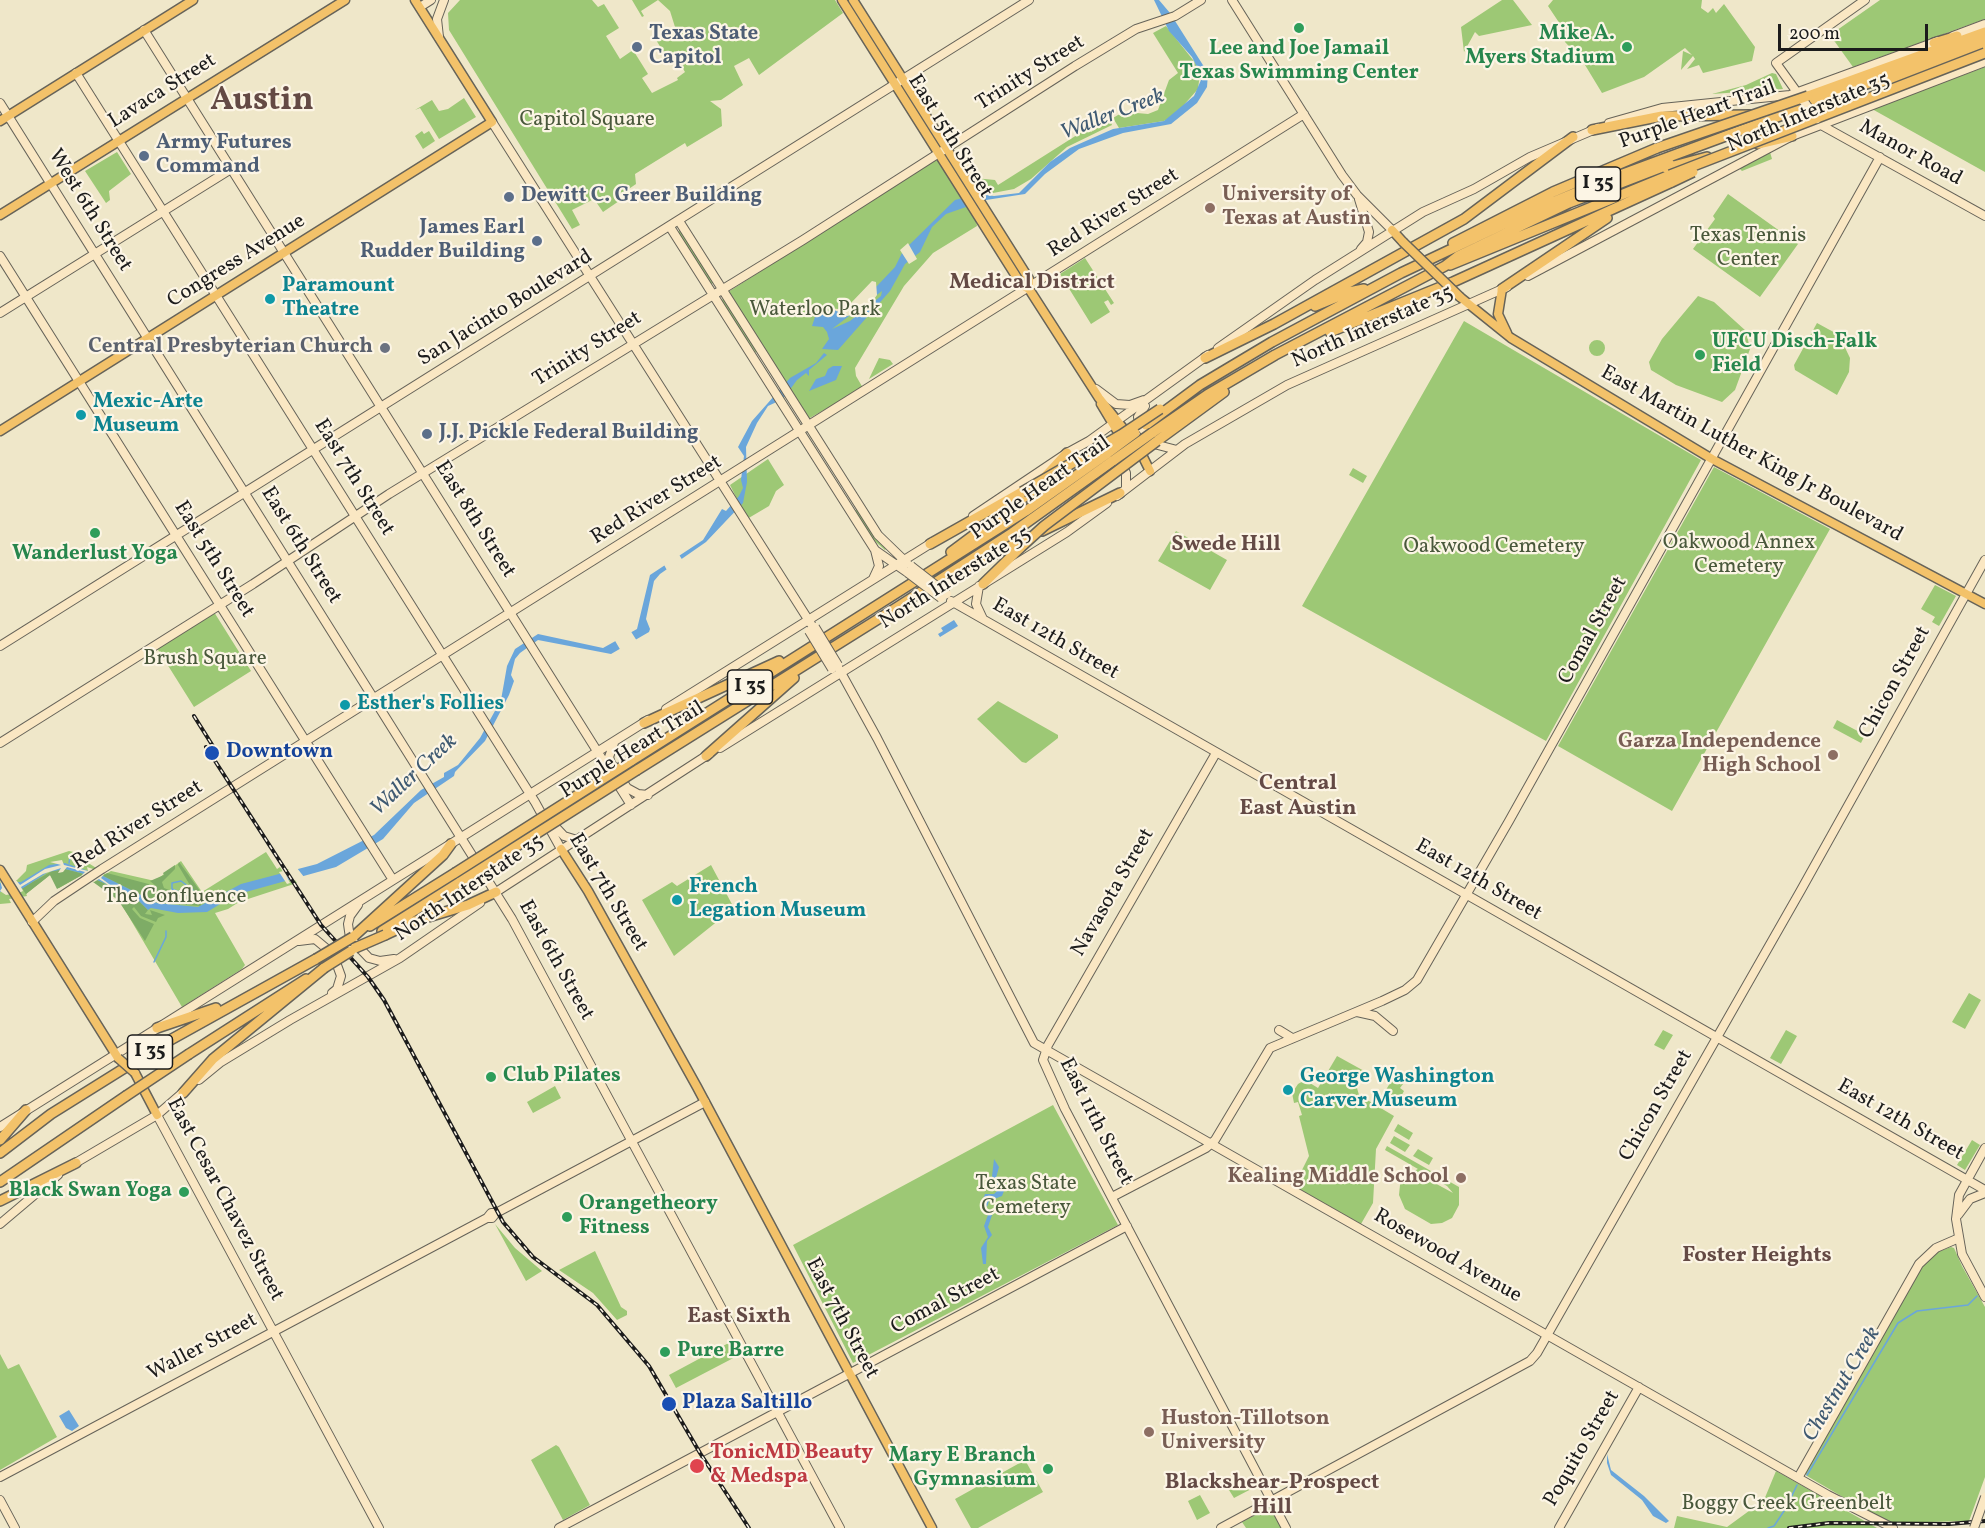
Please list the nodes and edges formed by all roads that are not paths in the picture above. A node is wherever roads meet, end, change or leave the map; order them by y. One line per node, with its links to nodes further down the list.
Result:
1 (193, 0): 13 (main road)
2 (345, 0): 23 (main road, Lavaca Street)
3 (431, 0): 11 (main road)
4 (444, 0): 14 (main road)
5 (842, 0): 21 (main road, East 15th Street)
6 (853, 0): 21 (main road, East 15th Street)
7 (1029, 0): 21 (main road, San Jacinto Boulevard)
8 (1201, 0): 34 (main road, Trinity Street)
9 (1232, 0): 26 (main road, East Martin Luther King Jr Boulevard)
10 (1865, 0): 22 (main road, Manor Road)
11 (417, 3): 14 (main road)
12 (1985, 28): 16 (highway); 54 (highway, Purple Heart Trail / I 35, bridge)
13 (144, 30): 20 (main road); 23 (main road, East 8th Street)
14 (440, 38): 28 (main road)
15 (1985, 40): 25 (highway, Purple Heart Trail / I 35)
16 (1934, 43): 22 (main road, North Interstate 35)
17 (1985, 47): 37 (highway, Purple Heart Trail / I 35)
18 (1985, 53): 31 (highway, Purple Heart Trail, bridge)
19 (1985, 62): 29 (main road, North Interstate 35)
20 (76, 73): 27 (main road); 33 (main road, East 7th Street)
21 (899, 82): 34 (main road, East 15th Street); 46 (main road, San Jacinto Boulevard)
22 (1800, 96): 29 (main road, Manor Road, bridge); 30 (main road, North Interstate 35)
23 (187, 98): 33 (main road, Lavaca Street); 36 (main road, East 8th Street)
24 (0, 103): 27 (main road, West 6th Street)
25 (1800, 110): 30 (highway); 54 (highway, Purple Heart Trail / I 35)
26 (1304, 114): 40 (main road, East Martin Luther King Jr Boulevard); 58 (main road, Red River Street)
27 (4, 118): 39 (main road, West 6th Street)
28 (492, 122): 49 (main road, Congress Avenue); 55 (main road, East 11th Street)
29 (1819, 122): 31 (main road, North Interstate 35); 35 (main road, Manor Road)
30 (1592, 130): 32 (main road, North Interstate 35)
31 (1790, 132): 37 (highway); 38 (highway, bridge); 59 (main road, North Interstate 35)
32 (1573, 137): 48 (main road, North Interstate 35); 65 (highway)
33 (119, 141): 39 (main road, Lavaca Street); 42 (main road, East 7th Street)
34 (942, 150): 43 (main road, East 15th Street); 57 (main road, Trinity Street)
35 (1880, 157): 45 (main road, Manor Road); 88 (main road, Comal Street)
36 (231, 169): 42 (main road); 49 (main road, East 8th Street)
37 (1634, 177): 53 (highway, Purple Heart Trail / I 35)
38 (1671, 179): 41 (highway); 53 (highway, Purple Heart Trail / I 35)
39 (50, 183): 44 (main road, Lavaca Street); 50 (main road, West 6th Street)
40 (1357, 195): 48 (main road, East Martin Luther King Jr Boulevard); 52 (main road)
41 (1634, 200): 59 (highway); 69 (highway)
42 (163, 211): 50 (main road); 61 (main road, East 7th Street)
43 (980, 211): 58 (main road, East 15th Street); 58 (main road, East 15th Street)
44 (0, 215)
45 (1985, 216)
46 (679, 222): 47 (main road, San Jacinto Boulevard); 57 (main road, East 12th Street)
47 (670, 227): 55 (main road, San Jacinto Boulevard); 60 (main road, East 12th Street)
48 (1392, 230): 52 (main road, North Interstate 35); 63 (main road, East Martin Luther King Jr Boulevard, bridge)
49 (285, 253): 61 (main road, Congress Avenue); 77 (main road, East 8th Street)
50 (95, 254): 62 (main road); 67 (main road, West 6th Street)
51 (0, 256): 62 (main road, East 5th Street)
52 (1354, 257): 71 (main road, North Interstate 35)
53 (1444, 266): 69 (highway, Purple Heart Trail / I 35)
54 (1401, 273): 56 (highway, Purple Heart Trail / I 35)
55 (590, 277): 68 (main road, East 11th Street); 77 (main road, San Jacinto Boulevard)
56 (1372, 287): 65 (highway); 75 (highway, Purple Heart Trail / I 35)
57 (722, 289): 60 (main road, Trinity Street); 70 (main road, East 12th Street)
58 (1029, 289): 73 (main road, East 15th Street); 79 (main road, Red River Street)
59 (1503, 289): 63 (main road, North Interstate 35); 66 (main road)
60 (713, 295): 68 (main road, Trinity Street); 72 (main road, East 12th Street)
61 (216, 296): 67 (main road, Congress Avenue); 84 (main road, East 7th Street)
62 (26, 297): 64 (main road); 74 (main road, East 5th Street)
63 (1470, 305): 66 (main road, East Martin Luther King Jr Boulevard); 85 (main road, North Interstate 35)
64 (0, 313)
65 (1286, 317): 71 (highway)
66 (1511, 338): 88 (main road, East Martin Luther King Jr Boulevard)
67 (148, 339): 74 (main road, Congress Avenue); 93 (main road, East 6th Street)
68 (632, 344): 90 (main road, Trinity Street); 91 (main road, East 11th Street)
69 (1294, 345): 82 (highway, Purple Heart Trail / I 35)
70 (765, 358): 72 (main road); 79 (main road, East 12th Street)
71 (1205, 358): 76 (main road, North Interstate 35)
72 (756, 364): 81 (main road, East 12th Street)
73 (1088, 381): 76 (main road); 78 (main road, East 15th Street)
74 (79, 382): 80 (main road, Congress Avenue); 95 (main road, East 5th Street)
75 (1200, 385): 82 (highway, Purple Heart Trail / I 35); 96 (highway, bridge)
76 (1150, 398): 78 (main road, North Interstate 35); 85 (main road)
77 (381, 407): 84 (main road, San Jacinto Boulevard); 90 (main road, East 8th Street)
78 (1115, 424): 83 (main road, North Interstate 35); 89 (main road, East 15th Street)
79 (808, 427): 81 (main road, Red River Street); 100 (main road, East 12th Street)
80 (0, 431)
81 (800, 433): 91 (main road, Red River Street); 97 (main road, East 12th Street)
82 (1152, 433): 87 (highway, Purple Heart Trail / I 35, bridge); 102 (highway, bridge)
83 (1089, 441): 86 (main road, North Interstate 35); 92 (main road)
84 (314, 450): 93 (main road, San Jacinto Boulevard); 94 (main road, East 7th Street)
85 (1177, 450): 89 (main road, North Interstate 35)
86 (1067, 453): 96 (main road, North Interstate 35); 104 (highway)
87 (1111, 456): 104 (highway, Purple Heart Trail / I 35); 108 (highway, Purple Heart Trail / I 35)
88 (1712, 459): 103 (main road, East Martin Luther King Jr Boulevard); 136 (main road, Comal Street)
89 (1150, 471): 92 (main road, North Interstate 35)
90 (423, 473): 94 (main road, Trinity Street); 110 (main road, East 8th Street)
91 (720, 483): 110 (main road, Red River Street); 112 (main road, East 11th Street)
92 (1123, 491): 102 (main road, North Interstate 35); 108 (highway)
93 (245, 493): 95 (main road, San Jacinto Boulevard); 98 (main road, East 6th Street)
94 (355, 516): 98 (main road, Trinity Street); 115 (main road, East 7th Street)
95 (176, 536): 107 (main road, East 5th Street); 114 (main road, San Jacinto Boulevard)
96 (930, 544): 100 (main road, North Interstate 35)
97 (875, 550): 100 (main road, East 12th Street); 101 (main road)
98 (287, 560): 107 (main road, Trinity Street); 117 (main road, East 6th Street)
99 (1985, 560): 103 (main road, Chicon Street)
100 (904, 565): 101 (main road, North Interstate 35); 105 (main road, East 12th Street, bridge)
101 (872, 580): 112 (main road, North Interstate 35)
102 (981, 585): 105 (main road, North Interstate 35); 111 (main road)
103 (1966, 593): 106 (main road, East Martin Luther King Jr Boulevard); 150 (main road, Chicon Street)
104 (892, 596): 109 (highway, Purple Heart Trail / I 35)
105 (953, 602): 111 (main road, East 12th Street); 116 (main road, North Interstate 35)
106 (1985, 604)
107 (220, 605): 120 (main road, East 5th Street); 121 (main road, Trinity Street)
108 (899, 606): 113 (highway, Purple Heart Trail / I 35)
109 (867, 611): 118 (highway); 139 (highway, Purple Heart Trail / I 35, bridge)
110 (511, 614): 115 (main road, Red River Street); 122 (main road, East 8th Street)
111 (984, 620): 123 (main road, East 12th Street)
112 (807, 621): 116 (main road, East 11th Street, bridge); 118 (main road, North Interstate 35)
113 (866, 626): 124 (highway); 140 (highway, Purple Heart Trail / I 35, bridge)
114 (0, 646)
115 (443, 656): 117 (main road, Red River Street); 125 (main road, East 7th Street)
116 (837, 669): 124 (main road, North Interstate 35); 152 (main road, East 11th Street)
117 (374, 699): 120 (main road, Red River Street); 129 (main road, East 6th Street)
118 (644, 723): 119 (main road, North Interstate 35)
119 (614, 741): 122 (main road, North Interstate 35); 126 (main road)
120 (306, 742): 134 (main road, East 5th Street); 138 (main road, Red River Street)
121 (0, 743)
122 (598, 752): 125 (main road, North Interstate 35); 128 (main road, East 8th Street)
123 (1216, 753): 136 (main road, East 12th Street); 152 (main road, Navasota Street)
124 (706, 756): 126 (main road, North Interstate 35)
125 (530, 794): 127 (main road, East 7th Street); 129 (main road, North Interstate 35)
126 (648, 795): 128 (main road, North Interstate 35)
127 (535, 802): 130 (main road); 132 (main road, East 7th Street)
128 (631, 805): 130 (main road, North Interstate 35)
129 (460, 838): 131 (main road, North Interstate 35); 135 (main road, East 6th Street)
130 (577, 840): 132 (main road, North Interstate 35)
131 (451, 844): 134 (main road, North Interstate 35); 139 (highway)
132 (561, 849): 135 (main road, North Interstate 35); 155 (main road, East 7th Street)
133 (0, 870): 138 (main road, East Cesar Chavez Street)
134 (393, 880): 137 (main road, North Interstate 35)
135 (496, 892): 140 (highway); 142 (main road, North Interstate 35); 160 (main road, East 6th Street)
136 (1467, 895): 146 (main road, Comal Street); 150 (main road, East 12th Street)
137 (365, 897): 141 (main road, North Interstate 35); 142 (main road)
138 (33, 922): 153 (main road, East Cesar Chavez Street)
139 (369, 924): 144 (highway, I 35, bridge)
140 (383, 933): 143 (highway, I 35, bridge)
141 (294, 942): 145 (main road); 147 (main road, North Interstate 35)
142 (400, 958): 145 (main road, North Interstate 35)
143 (324, 968): 154 (highway); 166 (highway, I 35, bridge)
144 (252, 996): 147 (highway); 163 (highway, I 35)
145 (329, 996): 154 (main road, North Interstate 35)
146 (1355, 1012): 149 (main road); 151 (main road, Comal Street)
147 (157, 1028): 153 (main road, North Interstate 35)
148 (1279, 1030): 151 (main road)
149 (1393, 1030)
150 (1717, 1037): 165 (main road, East 12th Street); 176 (main road, Chicon Street)
151 (1292, 1038): 161 (main road, Comal Street)
152 (1045, 1051): 161 (main road, Rosewood Avenue); 168 (main road, East 11th Street)
153 (117, 1056): 156 (main road, North Interstate 35); 157 (main road, East Cesar Chavez Street, bridge)
154 (183, 1092): 157 (main road, North Interstate 35)
155 (705, 1102): 160 (main road, Waller Street); 177 (main road, East 7th Street)
156 (26, 1110): 158 (main road, North Interstate 35); 159 (highway)
157 (158, 1115): 164 (main road, North Interstate 35); 175 (main road, East Cesar Chavez Street)
158 (0, 1127)
159 (0, 1140)
160 (632, 1141): 175 (main road, Waller Street); 179 (main road, East 6th Street)
161 (1211, 1144): 168 (main road); 176 (main road, Rosewood Avenue)
162 (1985, 1148): 165 (main road)
163 (0, 1153)
164 (76, 1162): 169 (highway); 171 (main road, North Interstate 35)
165 (1967, 1180): 167 (main road, East 12th Street); 170 (main road)
166 (0, 1182)
167 (1985, 1192): 170 (main road)
168 (1112, 1197): 172 (main road, East 11th Street)
169 (0, 1200)
170 (1956, 1219): 173 (main road)
171 (0, 1224)
172 (1127, 1226): 177 (main road, Comal Street); 185 (main road, East 11th Street)
173 (1959, 1238): 174 (main road); 181 (main road)
174 (1985, 1297)
175 (274, 1331): 180 (main road, Waller Street); 187 (main road, East Cesar Chavez Street)
176 (1548, 1335): 178 (main road, Rosewood Avenue); 185 (main road, Chicon Street)
177 (849, 1374): 179 (main road, Comal Street); 190 (main road, East 7th Street)
178 (1639, 1387): 181 (main road, Rosewood Avenue); 193 (main road, Poquito Street)
179 (778, 1411): 188 (main road, Comal Street); 189 (main road, East 6th Street)
180 (0, 1477)
181 (1798, 1478): 182 (main road, Rosewood Avenue)
182 (1830, 1496): 194 (main road, Rosewood Avenue); 195 (main road, Rosewood Avenue)
183 (1985, 1497): 196 (main road, bridge)
184 (0, 1500): 186 (main road)
185 (1271, 1500): 191 (main road, Chicon Street); 192 (main road, East 11th Street)
186 (15, 1528)
187 (379, 1528)
188 (560, 1528)
189 (840, 1528)
190 (932, 1528)
191 (1221, 1528)
192 (1286, 1528)
193 (1559, 1528)
194 (1882, 1528)
195 (1893, 1528)
196 (1974, 1528)

